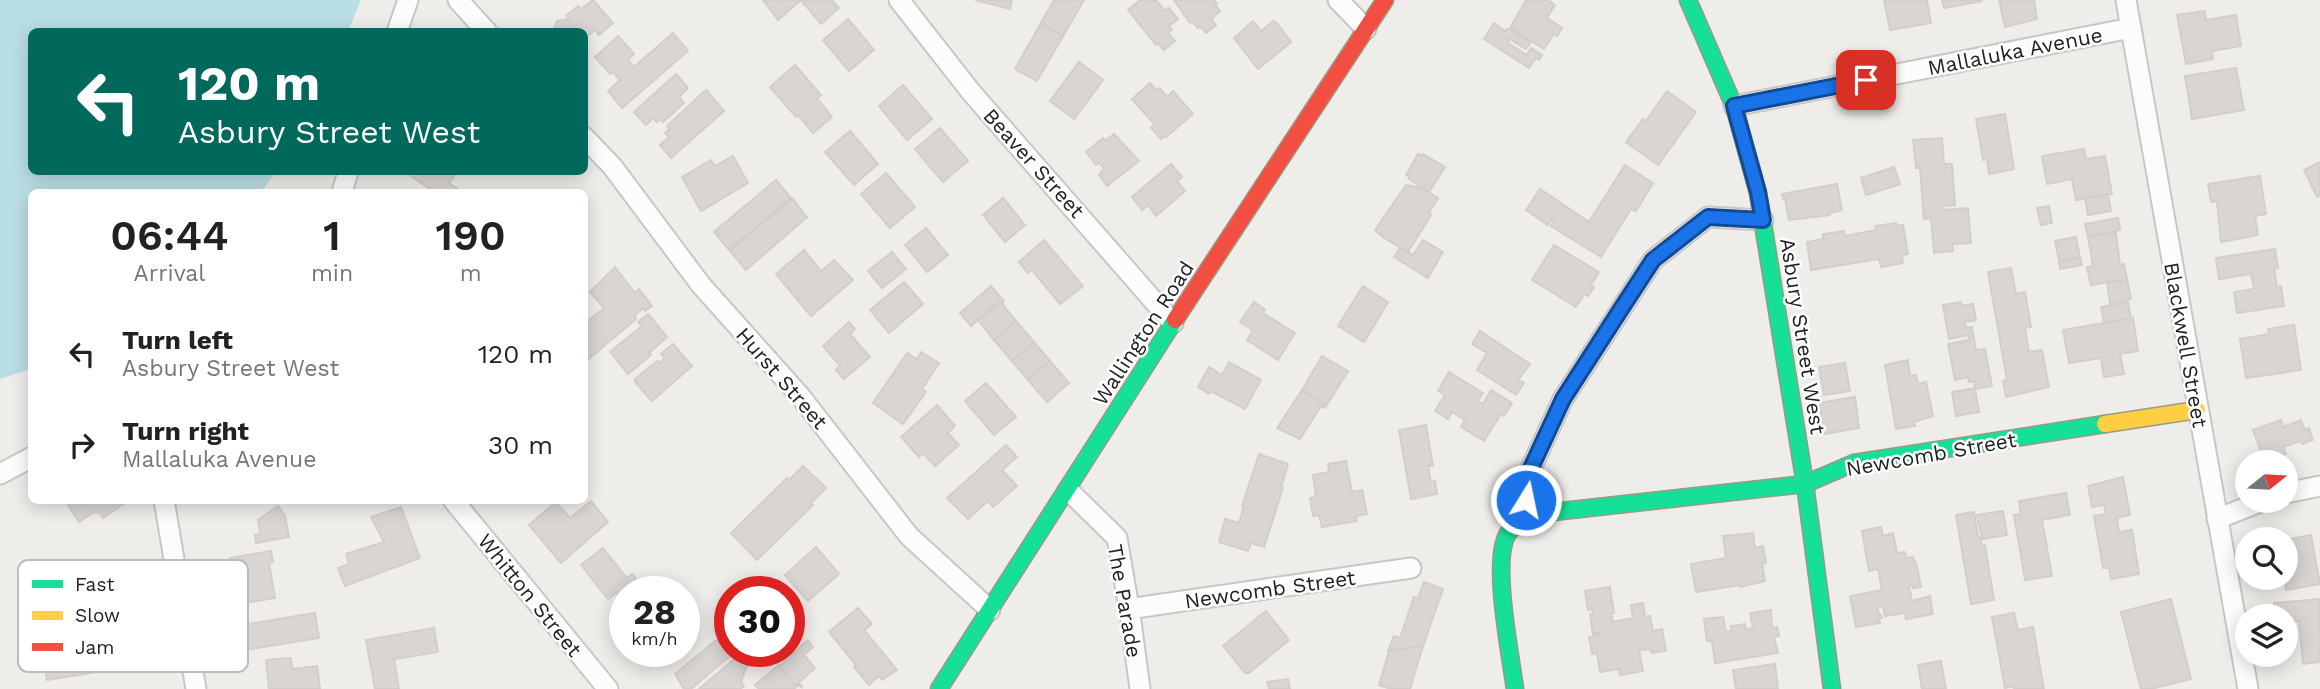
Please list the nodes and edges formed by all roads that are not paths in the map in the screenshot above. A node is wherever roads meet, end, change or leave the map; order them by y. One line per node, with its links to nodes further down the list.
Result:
1 (408, 0): 8 (street)
2 (458, 0): 9 (street)
3 (899, 0): 15 (street, Beaver Street)
4 (1338, 0): 11 (street)
5 (1385, 0): 11 (street, Wallington Road)
6 (1688, 0): 12 (street, Asbury Street West)
7 (2126, 0): 10 (street, Blackwell Street)
8 (398, 28)
9 (483, 28)
10 (2131, 28): 12 (street, Mallaluka Avenue); 16 (street, Blackwell Street)
11 (1366, 29): 15 (street, Wallington Road)
12 (1734, 106): 14 (street, Asbury Street West)
13 (588, 141): 31 (street, Hurst Street)
14 (1763, 220): 19 (street, Asbury Street West); 26 (street)
15 (1174, 323): 21 (street, Wallington Road)
16 (2197, 410): 19 (street, Newcomb Street); 27 (street, Blackwell Street)
17 (28, 459): 18 (street)
18 (0, 474)
19 (1805, 484): 26 (street, Newcomb Street); 36 (street, Asbury Street West)
20 (2320, 486): 22 (street)
21 (1068, 490): 30 (street, The Parade); 31 (street, Wallington Road)
22 (2298, 491)
23 (165, 504): 28 (street)
24 (456, 504): 32 (street, Whitton Street)
25 (2235, 512): 27 (street)
26 (1527, 518): 35 (street, Newcomb Street)
27 (2217, 519): 37 (street, Blackwell Street)
28 (174, 560)
29 (1411, 568): 30 (street, Newcomb Street)
30 (1128, 609): 34 (street, The Parade)
31 (990, 610): 33 (street, Wallington Road)
32 (608, 689)
33 (939, 689)
34 (1140, 689)
35 (1516, 689)
36 (1832, 689)
37 (2248, 689)

